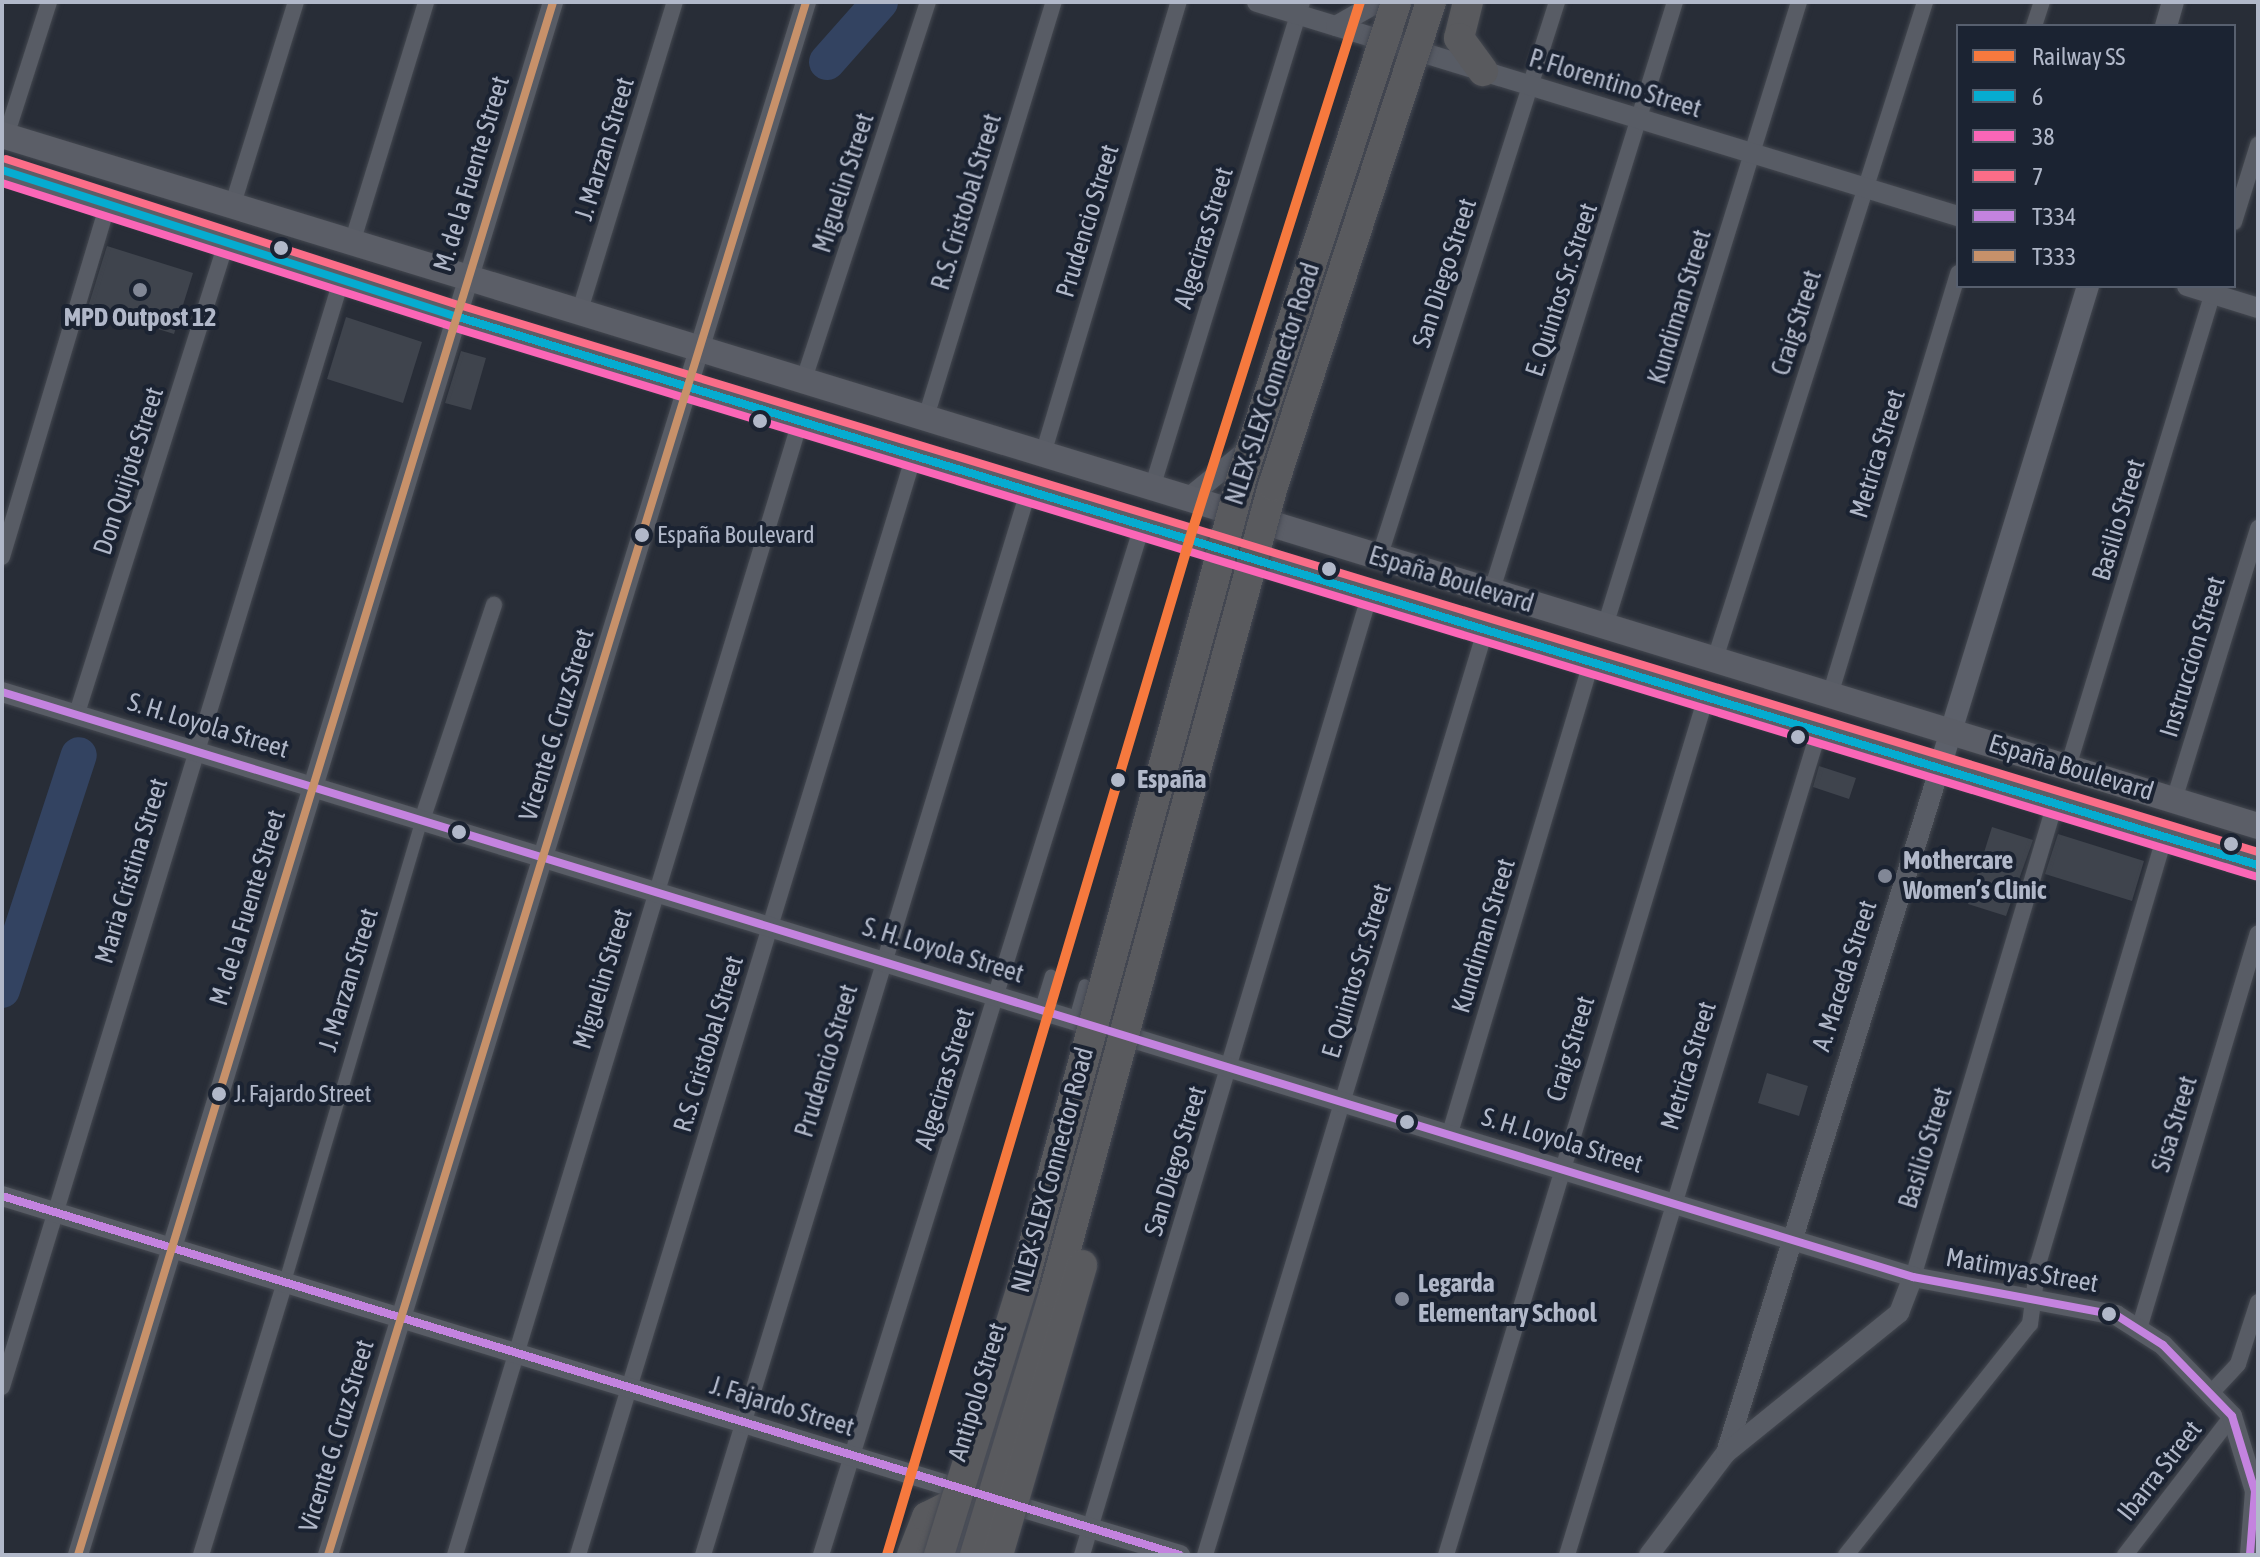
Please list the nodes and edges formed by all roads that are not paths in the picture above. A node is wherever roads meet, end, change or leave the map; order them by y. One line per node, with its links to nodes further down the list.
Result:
1 (49, 2): 30 (street)
2 (296, 2): 36 (street)
3 (426, 2): 40 (street)
4 (553, 2): 41 (street, M. de la Fuente Street)
5 (675, 2): 47 (street, J. Marzan Street)
6 (806, 2): 49 (street, Vicente G. Cruz Street)
7 (928, 2): 50 (street, Miguelin Street)
8 (1054, 2): 52 (street, R.S. Cristobal Street)
9 (1179, 2): 54 (street, Prudencio Street)
10 (1257, 2): 21 (street, P. Florentino Street)
11 (1378, 2): 24 (street)
12 (1394, 2): 25 (street); 133 (highway, NLEX-SLEX Connector Road, bridge)
13 (1434, 2): 26 (highway); 135 (highway, NLEX-SLEX Connector Road, bridge)
14 (1468, 2): 27 (highway)
15 (1557, 2): 28 (street, San Diego Street)
16 (1675, 2): 29 (street, E. Quintos Sr. Street)
17 (1799, 2): 32 (street, Kundiman Street)
18 (1925, 2): 34 (street, Craig Street)
19 (2042, 2): 22 (street)
20 (2173, 2): 23 (main road)
21 (1300, 8): 24 (street, P. Florentino Street); 56 (street, Algeciras Street)
22 (2035, 24)
23 (2167, 24)
24 (1336, 26): 25 (street, P. Florentino Street)
25 (1380, 40): 26 (street, P. Florentino Street); 58 (street)
26 (1414, 50): 27 (street, P. Florentino Street); 60 (street, Antipolo Street)
27 (1483, 71): 28 (street, P. Florentino Street)
28 (1531, 86): 29 (street, P. Florentino Street); 63 (street, San Diego Street)
29 (1641, 119): 32 (street, P. Florentino Street); 65 (street, E. Quintos Sr. Street)
30 (4, 136): 36 (main road, España Boulevard)
31 (2258, 145): 38 (street)
32 (1753, 154): 34 (street, P. Florentino Street); 68 (street, Kundiman Street)
33 (2, 170): 35 (main road, España Boulevard)
34 (1866, 188): 37 (street, P. Florentino Street); 70 (street, Craig Street)
35 (107, 207): 39 (main road, España Boulevard); 62 (street)
36 (232, 207): 40 (main road, España Boulevard)
37 (1956, 215)
38 (2236, 216)
39 (226, 243): 42 (main road, España Boulevard); 75 (street, Don Quijote Street)
40 (352, 243): 41 (main road, España Boulevard)
41 (468, 277): 47 (main road, España Boulevard); 48 (street, M. de la Fuente Street)
42 (342, 278): 48 (main road, España Boulevard); 78 (street, Maria Cristina Street)
43 (1956, 280): 73 (street, Metrica Street)
44 (2087, 288): 77 (main road, A. Maceda Street)
45 (2214, 290): 46 (street); 80 (street, Basilio Street)
46 (2258, 308)
47 (580, 310): 49 (main road, España Boulevard)
48 (455, 316): 51 (main road, España Boulevard); 81 (street, M. de la Fuente Street)
49 (700, 347): 50 (main road, España Boulevard); 51 (street, Vicente G. Cruz Street)
50 (804, 379): 52 (main road, España Boulevard)
51 (689, 384): 53 (main road, España Boulevard); 87 (street, Vicente G. Cruz Street)
52 (926, 417): 54 (main road, España Boulevard)
53 (801, 418): 55 (main road, España Boulevard); 89 (street, Miguelin Street)
54 (1043, 454): 56 (main road, España Boulevard)
55 (914, 455): 57 (main road, España Boulevard); 90 (street, R.S. Cristobal Street)
56 (1152, 488): 58 (main road, España Boulevard)
57 (1029, 489): 59 (main road, España Boulevard); 92 (street, Prudencio Street)
58 (1187, 499): 60 (main road, España Boulevard)
59 (1142, 526): 64 (main road, España Boulevard); 95 (street, Algeciras Street)
60 (1272, 526): 63 (main road, España Boulevard); 64 (street, Antipolo Street)
61 (2258, 528): 82 (street, Instruccion Street)
62 (2, 557)
63 (1379, 558): 65 (main road, España Boulevard)
64 (1259, 562): 66 (main road, España Boulevard); 98 (street, Antipolo Street)
65 (1491, 593): 68 (main road, España Boulevard)
66 (1369, 597): 69 (main road, España Boulevard); 99 (street, San Diego Street)
67 (494, 605): 84 (street, J. Marzan Street)
68 (1605, 626): 70 (main road, España Boulevard)
69 (1485, 631): 71 (main road, España Boulevard); 100 (street, E. Quintos Sr. Street)
70 (1715, 659): 73 (main road, España Boulevard)
71 (1592, 661): 74 (main road, España Boulevard); 101 (street, Kundiman Street)
72 (2, 692): 75 (street, S. H. Loyola Street)
73 (1830, 695): 77 (main road, España Boulevard)
74 (1706, 697): 76 (main road, España Boulevard); 102 (street, Craig Street)
75 (77, 713): 78 (street, S. H. Loyola Street)
76 (1819, 730): 79 (main road, España Boulevard); 104 (street, Metrica Street)
77 (1951, 731): 79 (main road, A. Maceda Street); 80 (main road, España Boulevard)
78 (195, 749): 81 (street, S. H. Loyola Street); 105 (street, Maria Cristina Street)
79 (1940, 767): 83 (main road, España Boulevard); 106 (street, A. Maceda Street)
80 (2068, 767): 82 (main road, España Boulevard)
81 (312, 785): 84 (street, S. H. Loyola Street); 107 (street, M. de la Fuente Street)
82 (2174, 800): 85 (main road, España Boulevard)
83 (2055, 804): 86 (main road, España Boulevard); 108 (street, Basilio Street)
84 (422, 820): 87 (street, S. H. Loyola Street); 109 (street, J. Marzan Street)
85 (2258, 826)
86 (2165, 836): 88 (main road, España Boulevard); 110 (street)
87 (544, 858): 89 (street, S. H. Loyola Street); 112 (street, Vicente G. Cruz Street)
88 (2258, 865)
89 (655, 893): 90 (street, S. H. Loyola Street); 114 (street, Miguelin Street)
90 (770, 926): 92 (street, S. H. Loyola Street); 115 (street, R.S. Cristobal Street)
91 (2258, 933): 113 (street, Sisa Street)
92 (882, 960): 95 (street, S. H. Loyola Street); 119 (street, Prudencio Street)
93 (1051, 976): 96 (street)
94 (1085, 985): 97 (street)
95 (997, 994): 96 (street, S. H. Loyola Street); 121 (street, Algeciras Street)
96 (1041, 1008): 97 (street, S. H. Loyola Street)
97 (1075, 1019): 98 (street, S. H. Loyola Street)
98 (1115, 1032): 99 (street, S. H. Loyola Street); 123 (street, Antipolo Street); 136 (highway, bridge)
99 (1229, 1069): 100 (street, S. H. Loyola Street); 124 (street, San Diego Street)
100 (1344, 1101): 101 (street, S. H. Loyola Street); 139 (street, E. Quintos Sr. Street)
101 (1450, 1133): 102 (street, S. H. Loyola Street)
102 (1559, 1167): 104 (street, S. H. Loyola Street); 140 (street, Craig Street)
103 (2, 1196): 105 (street, J. Fajardo Street)
104 (1672, 1203): 106 (street, S. H. Loyola Street); 141 (street, Metrica Street)
105 (52, 1212): 107 (street, J. Fajardo Street); 116 (street, Maria Cristina Street)
106 (1791, 1239): 108 (street, S. H. Loyola Street); 120 (street, A. Maceda Street)
107 (171, 1247): 109 (street, J. Fajardo Street); 126 (street, M. de la Fuente Street)
108 (1913, 1277): 110 (street, Matimyas Street); 120 (street, Matimyas Street)
109 (284, 1285): 112 (street, J. Fajardo Street); 127 (street, J. Marzan Street)
110 (2032, 1300): 113 (street, Matimyas Street); 143 (street)
111 (2258, 1302): 117 (street, Ibarra Street)
112 (400, 1318): 114 (street, J. Fajardo Street); 128 (street, Vicente G. Cruz Street)
113 (2139, 1329): 117 (street, Matimyas Street)
114 (516, 1352): 115 (street, J. Fajardo Street); 129 (street, Miguelin Street)
115 (629, 1385): 119 (street, J. Fajardo Street); 130 (street, R.S. Cristobal Street)
116 (2, 1387)
117 (2212, 1392): 118 (street, Matimyas Street)
118 (2232, 1416): 122 (street, Matimyas Street); 144 (street, Ibarra Street)
119 (742, 1423): 121 (street, J. Fajardo Street); 131 (street, Prudencio Street)
120 (1726, 1453): 142 (street, Matimyas Street)
121 (852, 1456): 123 (street, J. Fajardo Street); 132 (street, Algeciras Street)
122 (2257, 1490): 145 (street, Matimyas Street)
123 (975, 1493): 124 (street, J. Fajardo Street); 125 (highway); 134 (street, Antipolo Street)
124 (1091, 1528): 137 (street, San Diego Street); 138 (street, J. Fajardo Street)
125 (916, 1543)
126 (78, 1555)
127 (201, 1555)
128 (328, 1555)
129 (455, 1555)
130 (578, 1555)
131 (703, 1555)
132 (821, 1555)
133 (939, 1555)
134 (956, 1555)
135 (975, 1555)
136 (998, 1555)
137 (1082, 1555)
138 (1180, 1555)
139 (1205, 1555)
140 (1446, 1555)
141 (1567, 1555)
142 (1649, 1555)
143 (1846, 1555)
144 (2125, 1555)
145 (2250, 1555)

